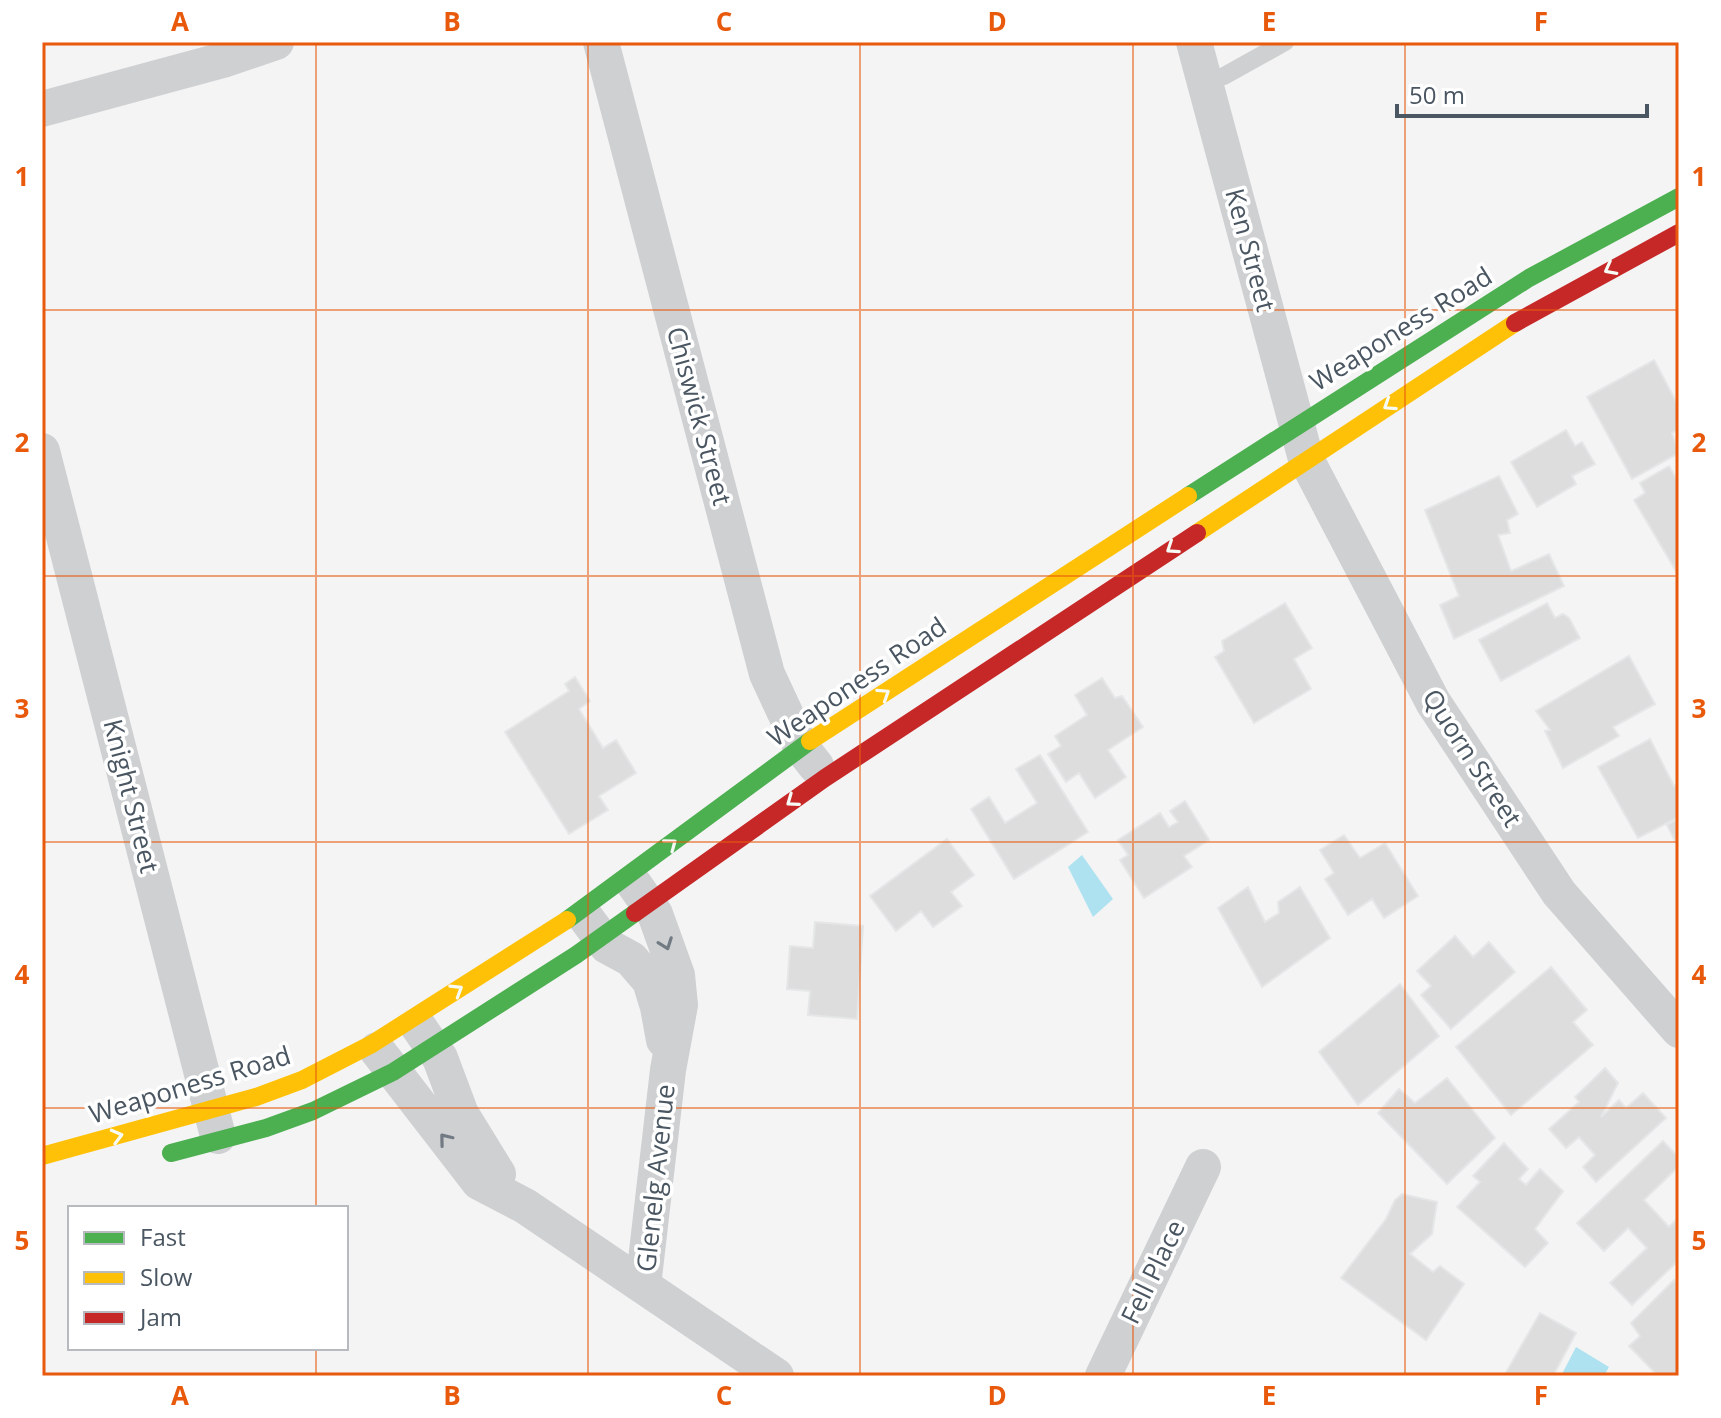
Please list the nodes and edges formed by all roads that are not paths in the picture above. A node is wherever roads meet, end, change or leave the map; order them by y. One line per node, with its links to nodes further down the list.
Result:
1 (276, 42): 6 (street)
2 (601, 42): 11 (street, Chiswick Street)
3 (1194, 42): 5 (street, Ken Street)
4 (1285, 42): 5 (lane)
5 (1204, 82): 9 (street, Ken Street)
6 (42, 109)
7 (1679, 197): 9 (main road, Weaponess Road)
8 (1679, 233): 9 (main road, Weaponess Road, one-way to 9)
9 (1302, 442): 11 (main road, Weaponess Road, one-way to 9); 12 (main road, Weaponess Road, one-way to 12); 15 (street, Quorn Street)
10 (42, 451): 19 (street, Knight Street)
11 (801, 747): 12 (street, Chiswick Street); 13 (main road, Weaponess Road, one-way to 11)
12 (825, 778): 13 (main road, Weaponess Road, one-way to 13)
13 (638, 890): 14 (main road, Weaponess Road); 14 (main road, Weaponess Road); 18 (street, Glenelg Avenue, one-way to 18)
14 (591, 925): 16 (main road, Weaponess Road); 16 (main road, Weaponess Road, one-way to 14); 18 (street, Glenelg Avenue)
15 (1679, 1030)
16 (423, 1032): 17 (main road, Weaponess Road); 17 (main road, Weaponess Road); 23 (street, Glenelg Avenue)
17 (382, 1058): 19 (main road, Weaponess Road); 19 (main road, Weaponess Road); 23 (street, Glenelg Avenue, one-way to 17)
18 (668, 1070): 24 (street, Glenelg Avenue)
19 (215, 1126): 20 (main road, Weaponess Road, one-way to 19); 21 (main road, Weaponess Road)
20 (42, 1156)
21 (160, 1156)
22 (1203, 1167): 26 (street, Fell Place)
23 (525, 1206): 24 (street, Glenelg Avenue)
24 (643, 1286): 25 (street, Glenelg Avenue)
25 (776, 1376)
26 (1103, 1376)

